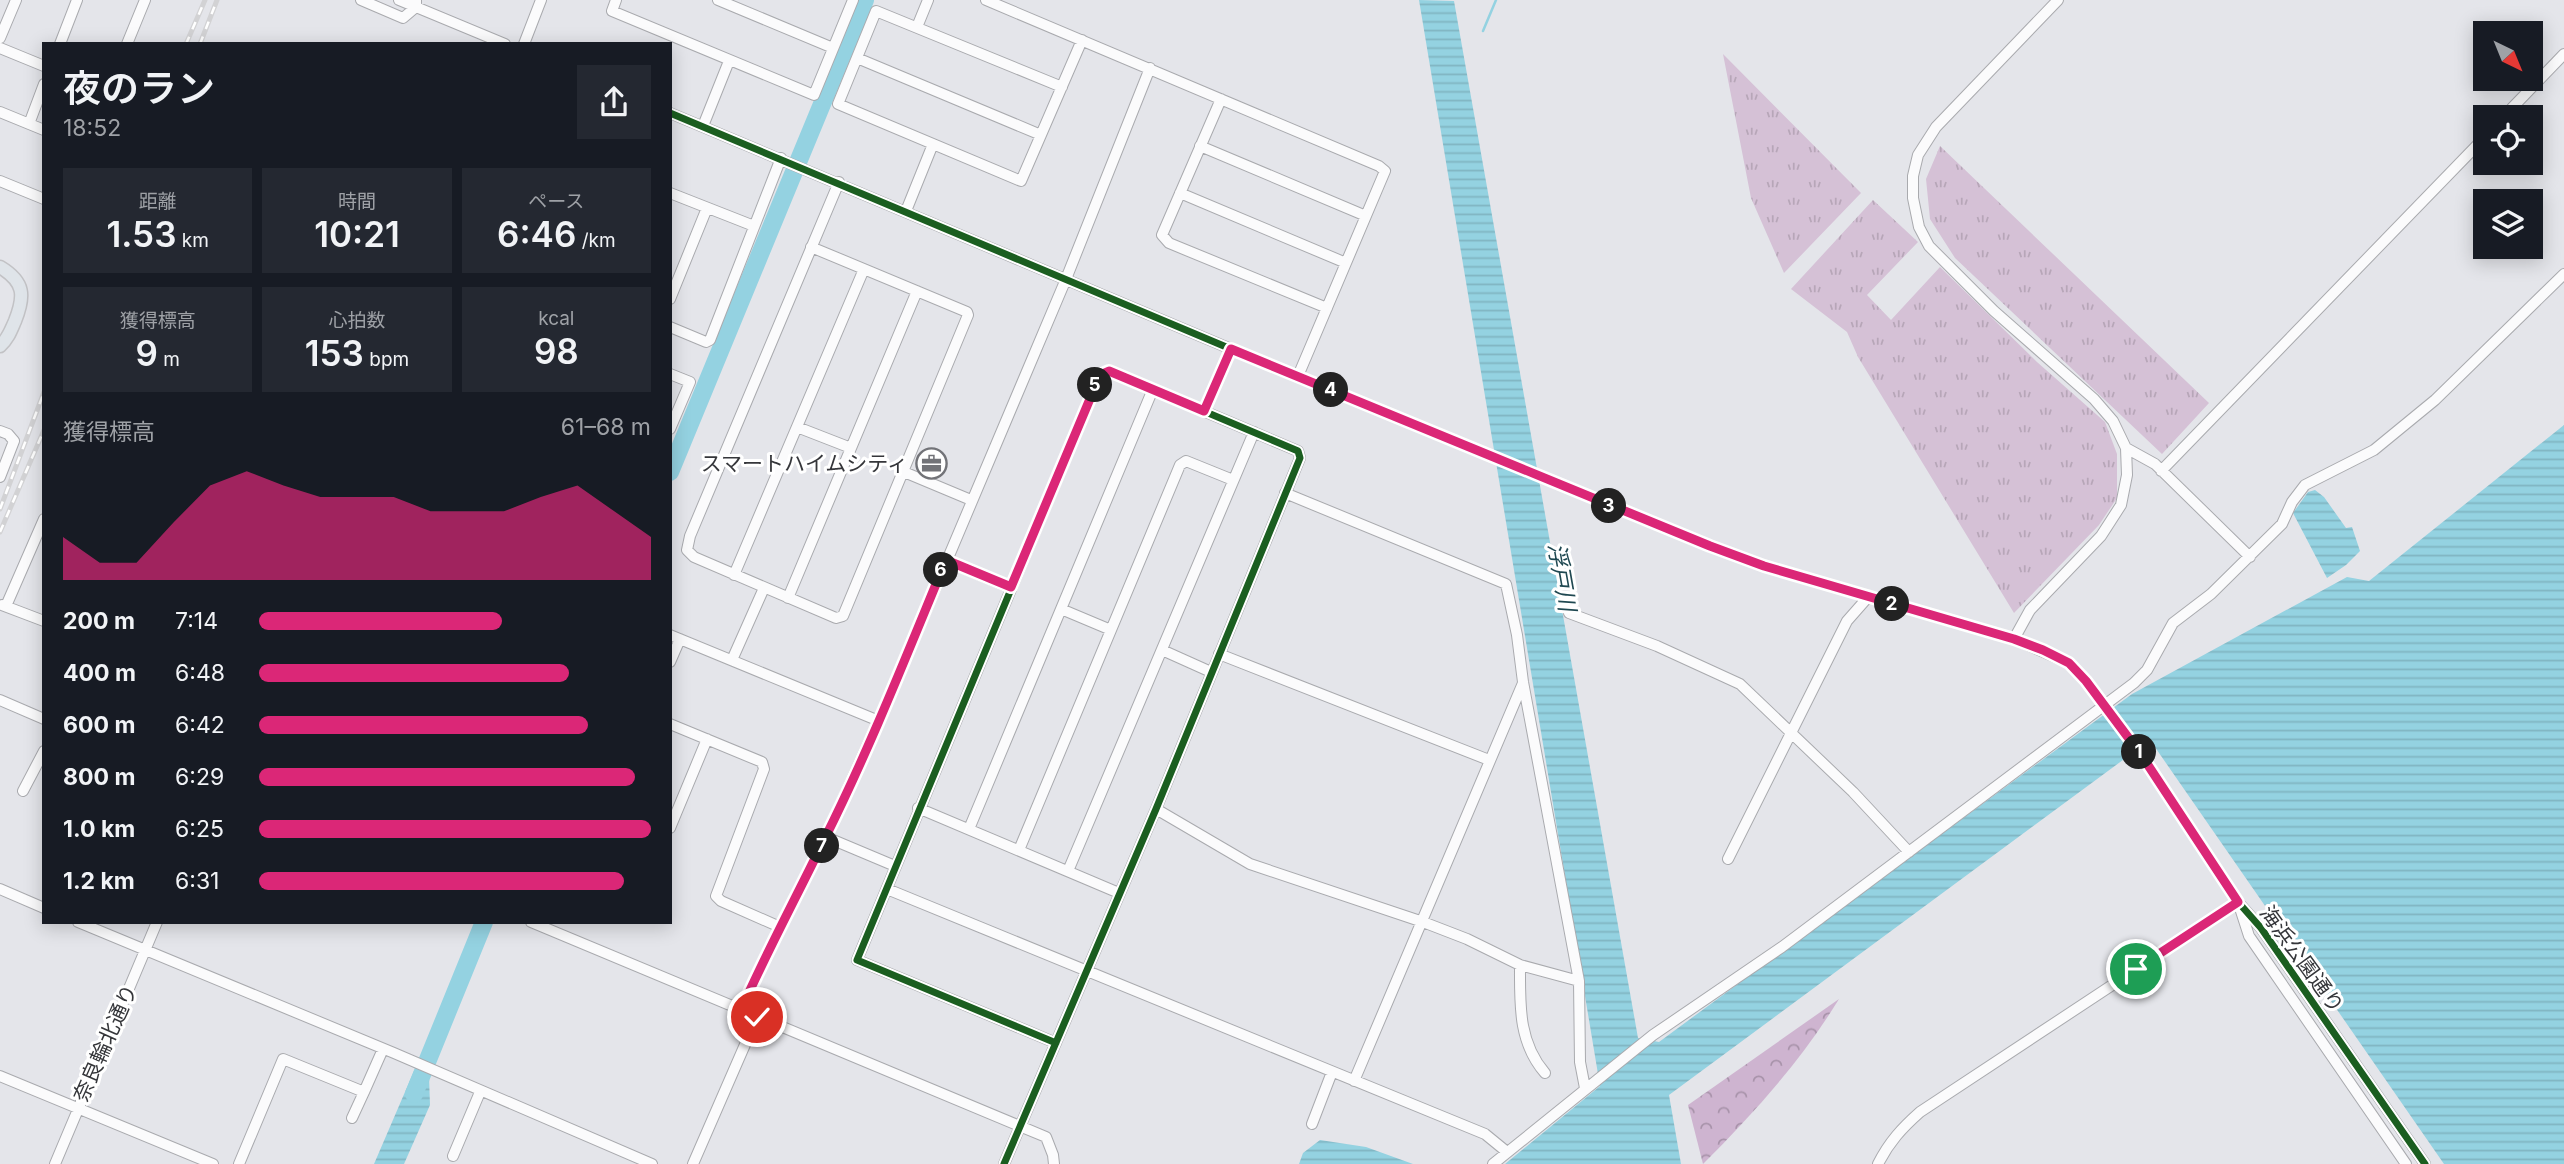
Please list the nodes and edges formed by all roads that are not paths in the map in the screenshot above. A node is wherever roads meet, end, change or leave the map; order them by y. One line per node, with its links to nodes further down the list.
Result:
1 (16, 0): 15 (street)
2 (78, 0): 17 (street)
3 (145, 0): 18 (street)
4 (361, 0): 13 (street)
5 (399, 0): 13 (street)
6 (541, 0): 20 (street)
7 (616, 0): 25 (street)
8 (718, 0): 22 (street)
9 (852, 0): 22 (street)
10 (928, 0): 14 (street)
11 (986, 0): 16 (street)
12 (2058, 0): 72 (street)
13 (416, 4): 19 (street)
14 (917, 27): 24 (street); 28 (street)
15 (0, 38)
16 (1082, 40): 27 (street); 28 (street)
17 (61, 42)
18 (128, 42)
19 (501, 42)
20 (525, 42)
21 (0, 48): 26 (street)
22 (833, 48): 25 (street)
23 (2564, 54): 31 (street)
24 (857, 58): 37 (street); 38 (street)
25 (729, 61): 35 (street)
26 (42, 65)
27 (1150, 68): 30 (street); 56 (street)
28 (1062, 87): 37 (street)
29 (42, 89): 34 (street)
30 (1221, 99): 39 (street); 49 (street)
31 (2515, 105)
32 (0, 113): 34 (street)
33 (672, 114): 35 (street, 海浜公園通り)
34 (29, 124): 36 (street)
35 (703, 126): 41 (street, 海浜公園通り)
36 (42, 129)
37 (1041, 135): 38 (street)
38 (933, 144): 48 (street)
39 (1200, 146): 44 (street); 49 (street)
40 (2473, 150): 73 (street)
41 (785, 160): 43 (street, 海浜公園通り); 50 (street)
42 (0, 181): 46 (street)
43 (838, 182): 48 (street, 海浜公園通り); 51 (street)
44 (1180, 193): 52 (street); 59 (street)
45 (672, 194): 47 (street)
46 (42, 199)
47 (707, 208): 50 (street); 58 (street)
48 (906, 211): 56 (street, 海浜公園通り)
49 (1366, 216): 52 (street)
50 (754, 226): 60 (street)
51 (811, 247): 54 (street); 82 (street)
52 (1346, 263): 59 (street)
53 (0, 267): 61 (main road)
54 (864, 269): 57 (street); 68 (street)
55 (2564, 274): 80 (street)
56 (1066, 279): 62 (street, 海浜公園通り); 78 (street)
57 (917, 291): 71 (street); 74 (street)
58 (672, 294)
59 (1327, 308): 64 (street)
60 (672, 328)
61 (0, 346)
62 (1231, 349): 64 (street, 海浜公園通り); 66 (street)
63 (672, 375): 67 (street)
64 (1298, 376): 85 (street, 海浜公園通り)
65 (1153, 389): 66 (street); 84 (street); 88 (street)
66 (1204, 411): 70 (street)
67 (672, 424)
68 (797, 427): 71 (street); 82 (street)
69 (0, 431): 75 (street)
70 (1254, 432): 76 (street); 77 (street)
71 (851, 448): 86 (street)
72 (2126, 448): 73 (street); 93 (street)
73 (2161, 471): 80 (street)
74 (904, 472): 78 (street); 86 (street)
75 (0, 477)
76 (1233, 480): 91 (street); 94 (street)
77 (1285, 493): 95 (street); 98 (street)
78 (971, 500): 81 (street)
79 (41, 531): 87 (street)
80 (2250, 557): 100 (street)
81 (946, 560): 84 (street); 102 (street)
82 (734, 575): 83 (street)
83 (764, 587): 86 (street); 96 (street)
84 (1011, 587): 109 (street)
85 (1869, 596): 93 (street, 海浜公園通り); 104 (street)
86 (788, 598)
87 (3, 605): 90 (street)
88 (1061, 609): 91 (street); 112 (street)
89 (1569, 613): 104 (street)
90 (42, 620)
91 (1111, 630): 114 (street)
92 (675, 637): 96 (street)
93 (2014, 639): 100 (street, 海浜公園通り)
94 (1161, 650): 97 (street); 118 (street)
95 (1219, 654): 97 (street); 107 (street)
96 (732, 660): 102 (street)
97 (1211, 672): 110 (street)
98 (1523, 682): 107 (street); 132 (street)
99 (0, 700): 101 (street)
100 (2104, 704): 115 (street); 122 (street, 海浜公園通り)
101 (42, 718)
102 (878, 721): 113 (street)
103 (672, 725): 105 (street)
104 (1790, 734): 115 (street); 116 (street)
105 (707, 739): 111 (street); 128 (street)
106 (42, 755): 108 (street)
107 (1489, 760): 124 (street)
108 (23, 791)
109 (918, 808): 112 (street); 117 (street)
110 (1156, 809): 121 (street); 124 (street)
111 (672, 823)
112 (969, 829): 114 (street)
113 (826, 837): 117 (street); 128 (street)
114 (1018, 850): 118 (street)
115 (1909, 852): 141 (street)
116 (1728, 859)
117 (895, 866): 120 (street)
118 (1068, 871): 121 (street)
119 (0, 889): 123 (street)
120 (887, 889): 131 (street); 135 (street)
121 (1119, 893): 131 (street)
122 (2238, 902): 158 (street); 159 (street, 海浜公園通り); 160 (street, 海浜公園通り)
123 (42, 907)
124 (1423, 922): 130 (street); 140 (street)
125 (83, 924): 129 (street)
126 (156, 924): 129 (street, 奈良輪北通り)
127 (536, 924): 133 (street)
128 (780, 926): 133 (street)
129 (145, 951): 136 (street); 144 (street, 奈良輪北通り)
130 (1520, 965): 132 (street); 138 (street)
131 (1086, 971): 135 (street); 137 (street)
132 (1579, 981): 141 (street)
133 (741, 1010): 134 (street)
134 (757, 1017): 147 (street); 154 (street)
135 (1056, 1043): 147 (street)
136 (383, 1049): 142 (street); 143 (street)
137 (1332, 1072): 140 (street); 146 (street)
138 (1545, 1073)
139 (0, 1076): 144 (street)
140 (1354, 1082): 148 (street)
141 (1585, 1088): 148 (street)
142 (364, 1092): 145 (street); 152 (street)
143 (480, 1092): 149 (street); 153 (street)
144 (77, 1107): 150 (street, 奈良輪北通り); 151 (street)
145 (352, 1118)
146 (1312, 1124)
147 (1020, 1127): 155 (street); 156 (street)
148 (1507, 1152): 157 (street)
149 (453, 1156)
150 (55, 1164)
151 (213, 1164)
152 (239, 1164)
153 (652, 1164)
154 (693, 1164)
155 (1004, 1164)
156 (1054, 1164)
157 (1493, 1164)
158 (1878, 1164)
159 (2406, 1164)
160 (2426, 1164)

